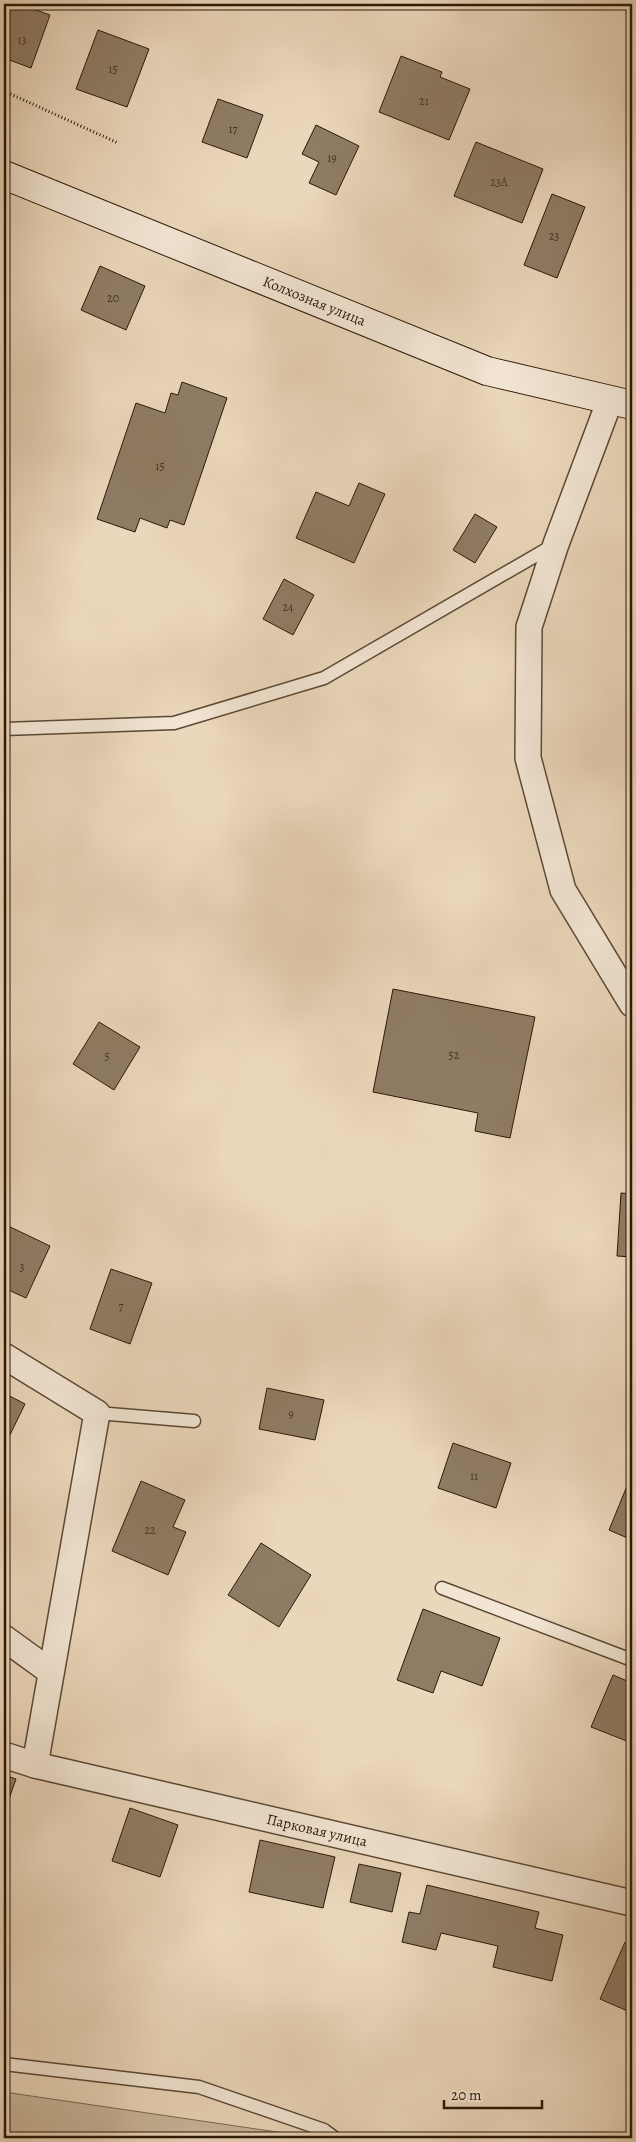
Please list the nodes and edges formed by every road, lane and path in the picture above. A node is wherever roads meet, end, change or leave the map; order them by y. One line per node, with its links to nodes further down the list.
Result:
1 (4, 91): 2 (path)
2 (118, 143)
3 (4, 175): 4 (street, Колхозная улица)
4 (621, 403): 5 (street)
5 (556, 544): 6 (lane); 7 (street)
6 (4, 729)
7 (632, 1004)
8 (4, 1356): 9 (street)
9 (97, 1413): 10 (lane); 14 (street)
10 (194, 1421)
11 (442, 1588): 13 (lane)
12 (4, 1638): 14 (street)
13 (632, 1660)
14 (52, 1672): 16 (street)
15 (4, 1755): 16 (street, Парковая улица)
16 (35, 1765): 17 (street, Парковая улица)
17 (632, 1903)
18 (4, 2064): 19 (lane)
19 (335, 2138)

